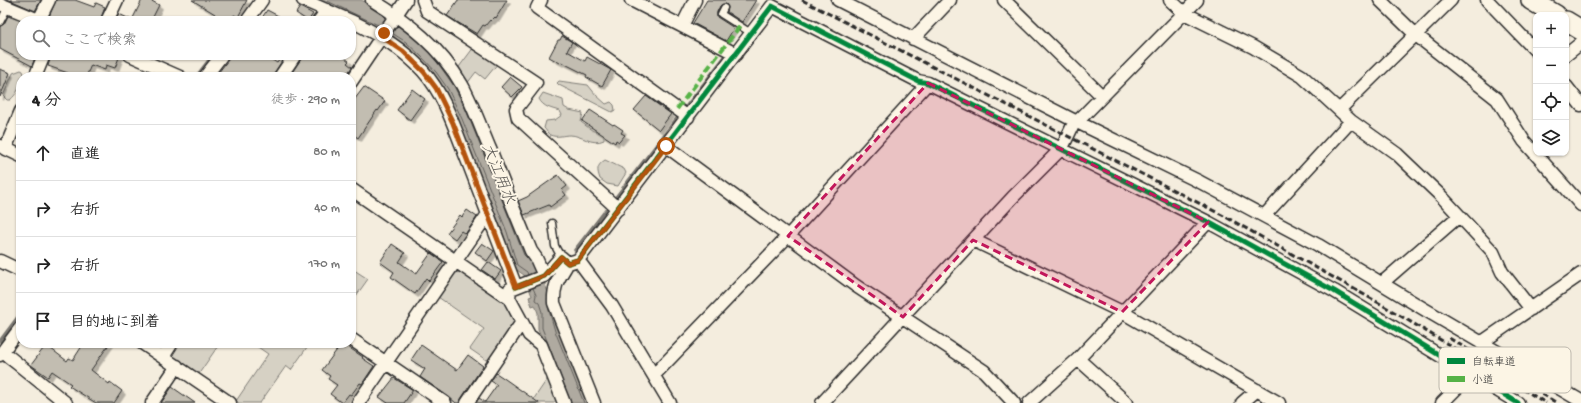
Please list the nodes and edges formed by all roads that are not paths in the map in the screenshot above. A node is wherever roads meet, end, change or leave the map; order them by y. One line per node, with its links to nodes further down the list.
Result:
1 (50, 0): 27 (street)
2 (117, 0): 28 (street)
3 (262, 0): 29 (street)
4 (303, 0): 22 (street)
5 (372, 0): 25 (street)
6 (406, 0): 25 (street)
7 (423, 0): 68 (street)
8 (541, 0): 59 (street)
9 (631, 0): 35 (street)
10 (695, 0): 35 (street)
11 (838, 0): 40 (street)
12 (950, 0): 40 (street)
13 (1004, 0): 56 (street)
14 (1170, 0): 24 (street)
15 (1197, 0): 24 (street)
16 (1380, 0): 39 (street)
17 (1451, 0): 39 (street)
18 (1487, 0): 42 (street)
19 (1531, 0): 23 (main road)
20 (4, 5): 26 (street); 32 (lane)
21 (724, 8): 37 (lane)
22 (327, 10): 30 (street); 31 (street)
23 (1551, 12)
24 (1184, 13): 56 (street); 58 (street)
25 (396, 15): 38 (street); 82 (street)
26 (29, 16)
27 (42, 16)
28 (109, 16)
29 (251, 16)
30 (323, 16)
31 (340, 16)
32 (0, 22)
33 (356, 23): 38 (street)
34 (1569, 23): 36 (main road)
35 (682, 26): 44 (street)
36 (1581, 30)
37 (751, 33): 44 (street); 54 (street)
38 (383, 35): 53 (street); 70 (street)
39 (1416, 35): 58 (street); 69 (street)
40 (913, 39): 62 (street)
41 (1581, 43): 43 (street)
42 (1533, 48)
43 (1569, 52)
44 (736, 54): 59 (street)
45 (42, 60): 49 (street)
46 (141, 60): 50 (street)
47 (218, 60): 51 (street)
48 (292, 60): 52 (street)
49 (37, 72)
50 (169, 72)
51 (209, 72)
52 (283, 72)
53 (356, 75)
54 (928, 83): 65 (street); 75 (street)
55 (1569, 90): 57 (street)
56 (1102, 96): 62 (street)
57 (1581, 106)
58 (1339, 110): 61 (street)
59 (683, 113): 63 (street)
60 (16, 121): 64 (street)
61 (1351, 121): 71 (street); 72 (street)
62 (1076, 122): 65 (street); 71 (street)
63 (666, 146): 68 (street); 75 (street)
64 (3, 148): 66 (street)
65 (1062, 148): 73 (street); 76 (street)
66 (16, 154)
67 (356, 192): 79 (street)
68 (613, 204): 77 (street)
69 (1581, 205)
70 (488, 214): 79 (street); 84 (street)
71 (1264, 216): 83 (street)
72 (1459, 216): 83 (street); 86 (street)
73 (1208, 222): 87 (street); 97 (street)
74 (552, 223): 77 (lane)
75 (788, 236): 88 (street); 102 (street)
76 (973, 240): 87 (street); 88 (street)
77 (569, 260): 82 (street); 102 (street); 115 (street)
78 (0, 261): 80 (street)
79 (456, 261): 85 (street); 100 (street)
80 (16, 269)
81 (1581, 274): 86 (street)
82 (544, 276): 84 (street)
83 (1382, 283): 92 (street)
84 (520, 286): 85 (street)
85 (509, 298): 89 (street)
86 (1531, 309): 92 (street)
87 (1122, 312): 99 (street); 103 (street)
88 (903, 317): 117 (street); 118 (street)
89 (522, 322): 113 (street); 114 (street)
90 (16, 334): 96 (street)
91 (356, 342): 100 (street)
92 (1481, 343): 93 (street)
93 (1488, 347)
94 (150, 348): 98 (street)
95 (169, 348): 98 (street)
96 (1, 353): 108 (street)
97 (1439, 354)
98 (163, 357): 101 (street)
99 (1078, 359): 119 (street); 120 (street)
100 (386, 363): 111 (street); 112 (street)
101 (176, 366): 109 (street); 110 (street)
102 (654, 375): 116 (street)
103 (1257, 390): 121 (street); 122 (street)
104 (1452, 393): 123 (street)
105 (1502, 393): 124 (street)
106 (1567, 393): 107 (street)
107 (1581, 401)
108 (66, 403)
109 (152, 403)
110 (230, 403)
111 (358, 403)
112 (445, 403)
113 (467, 403)
114 (564, 403)
115 (594, 403)
116 (670, 403)
117 (822, 403)
118 (1014, 403)
119 (1030, 403)
120 (1127, 403)
121 (1242, 403)
122 (1279, 403)
123 (1442, 403)
124 (1518, 403)

